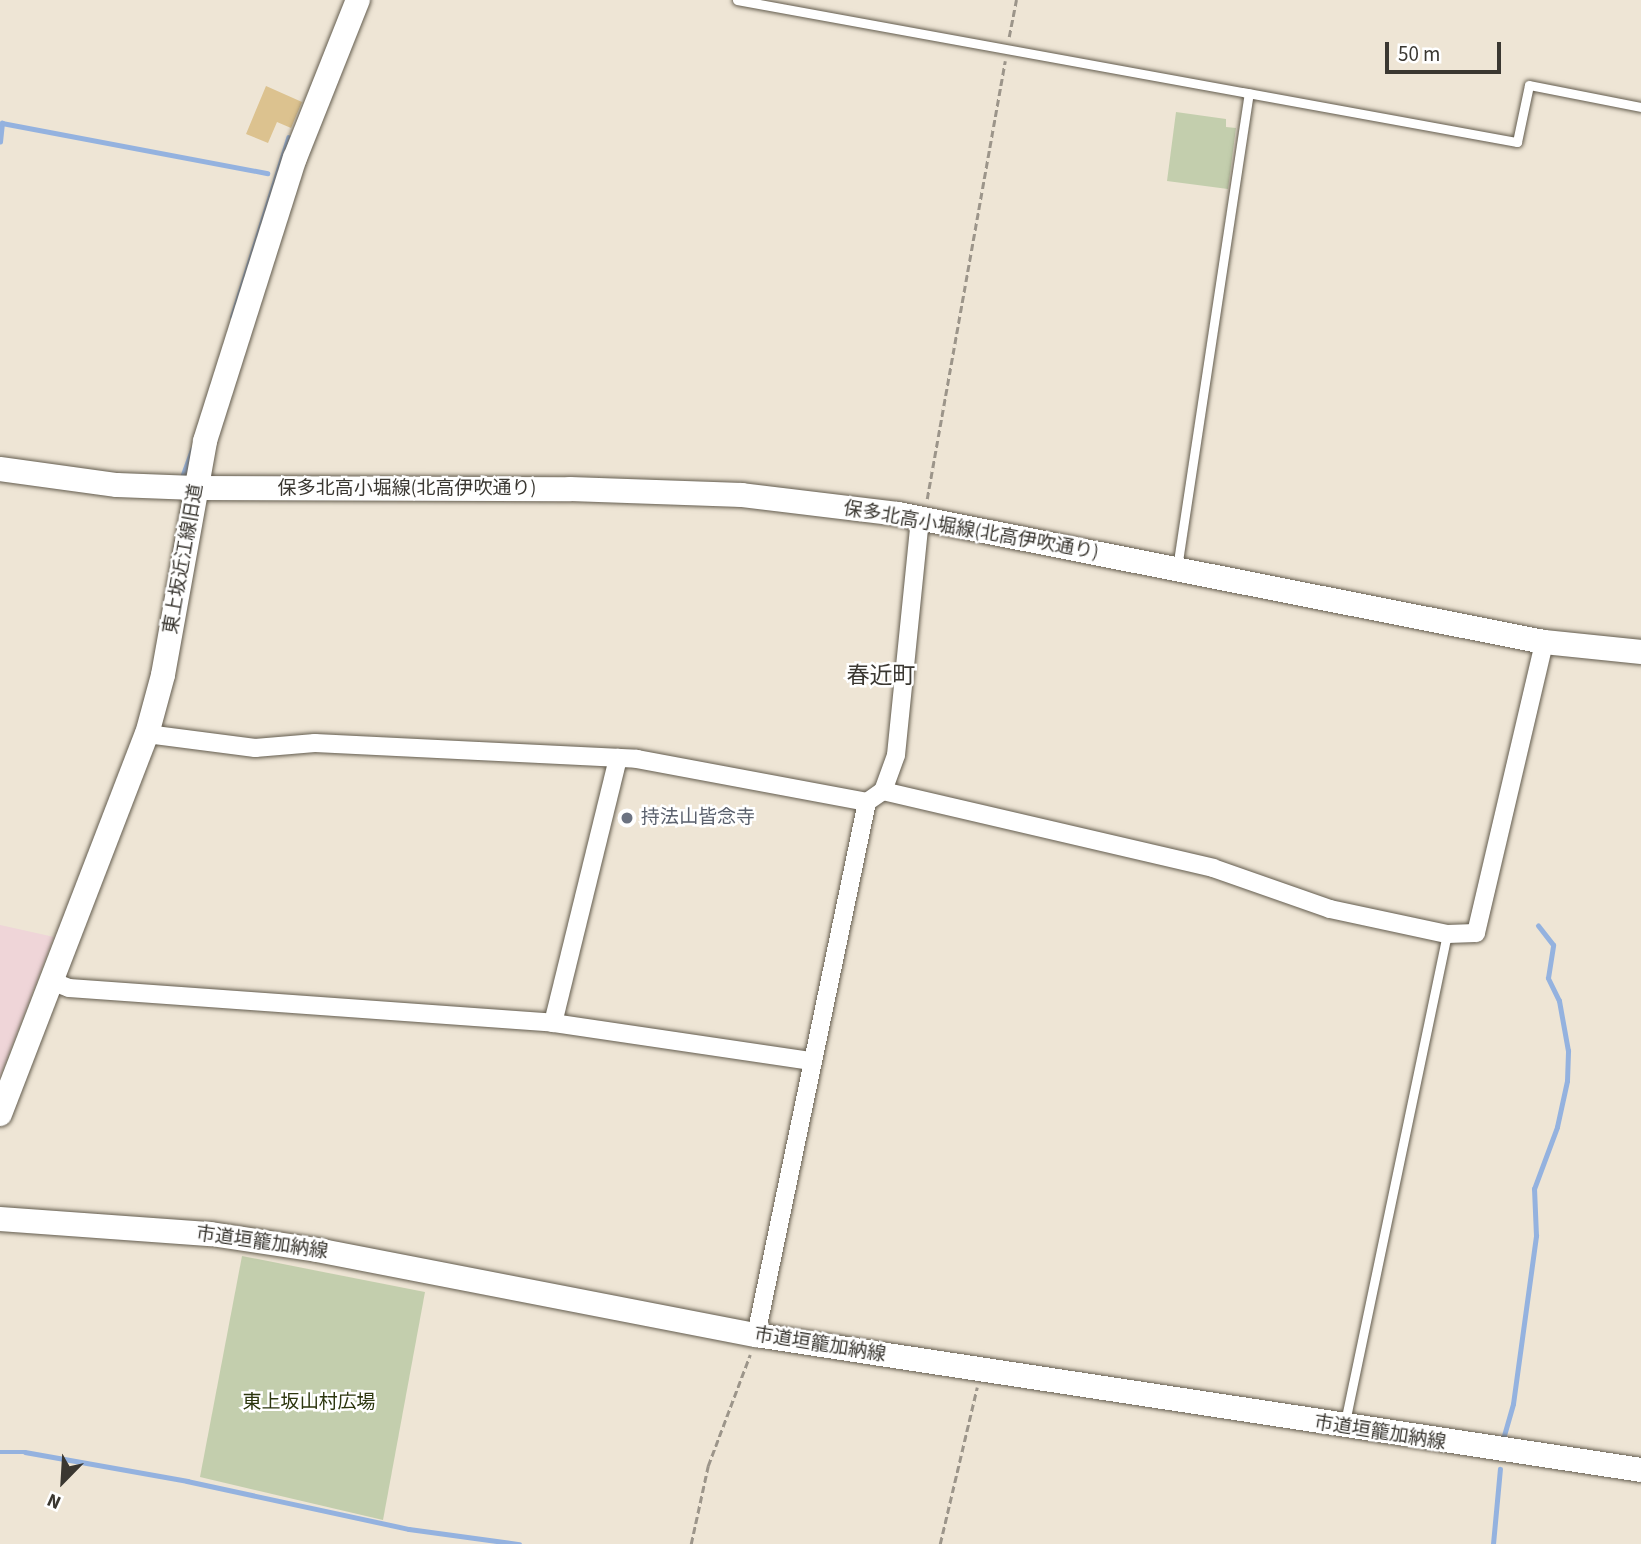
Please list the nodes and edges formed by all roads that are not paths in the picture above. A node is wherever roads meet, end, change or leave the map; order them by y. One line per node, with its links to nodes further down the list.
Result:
1 (358, 0): 6 (street, 東上坂近江線旧道)
2 (737, 0): 3 (lane)
3 (1249, 93): 4 (lane); 8 (lane)
4 (1641, 107)
5 (0, 469): 6 (street, 保多北高小堀線(北高伊吹通り))
6 (195, 488): 7 (street, 保多北高小堀線(北高伊吹通り)); 11 (street, 東上坂近江線旧道)
7 (920, 519): 8 (street, 保多北高小堀線(北高伊吹通り)); 13 (street)
8 (1177, 570): 9 (street, 保多北高小堀線(北高伊吹通り))
9 (1544, 642): 10 (street, 保多北高小堀線(北高伊吹通り)); 15 (street)
10 (1641, 652)
11 (147, 734): 12 (street); 16 (street, 東上坂近江線旧道)
12 (618, 758): 14 (street); 17 (street)
13 (883, 791): 14 (street); 15 (street)
14 (867, 802): 18 (street)
15 (1447, 934): 22 (lane)
16 (51, 981): 17 (street); 19 (street, 東上坂近江線旧道)
17 (553, 1023): 18 (street)
18 (811, 1061): 21 (street)
19 (0, 1114)
20 (0, 1219): 21 (street, 市道垣籠加納線)
21 (756, 1335): 22 (street, 市道垣籠加納線)
22 (1344, 1427): 23 (street, 市道垣籠加納線)
23 (1641, 1470)

